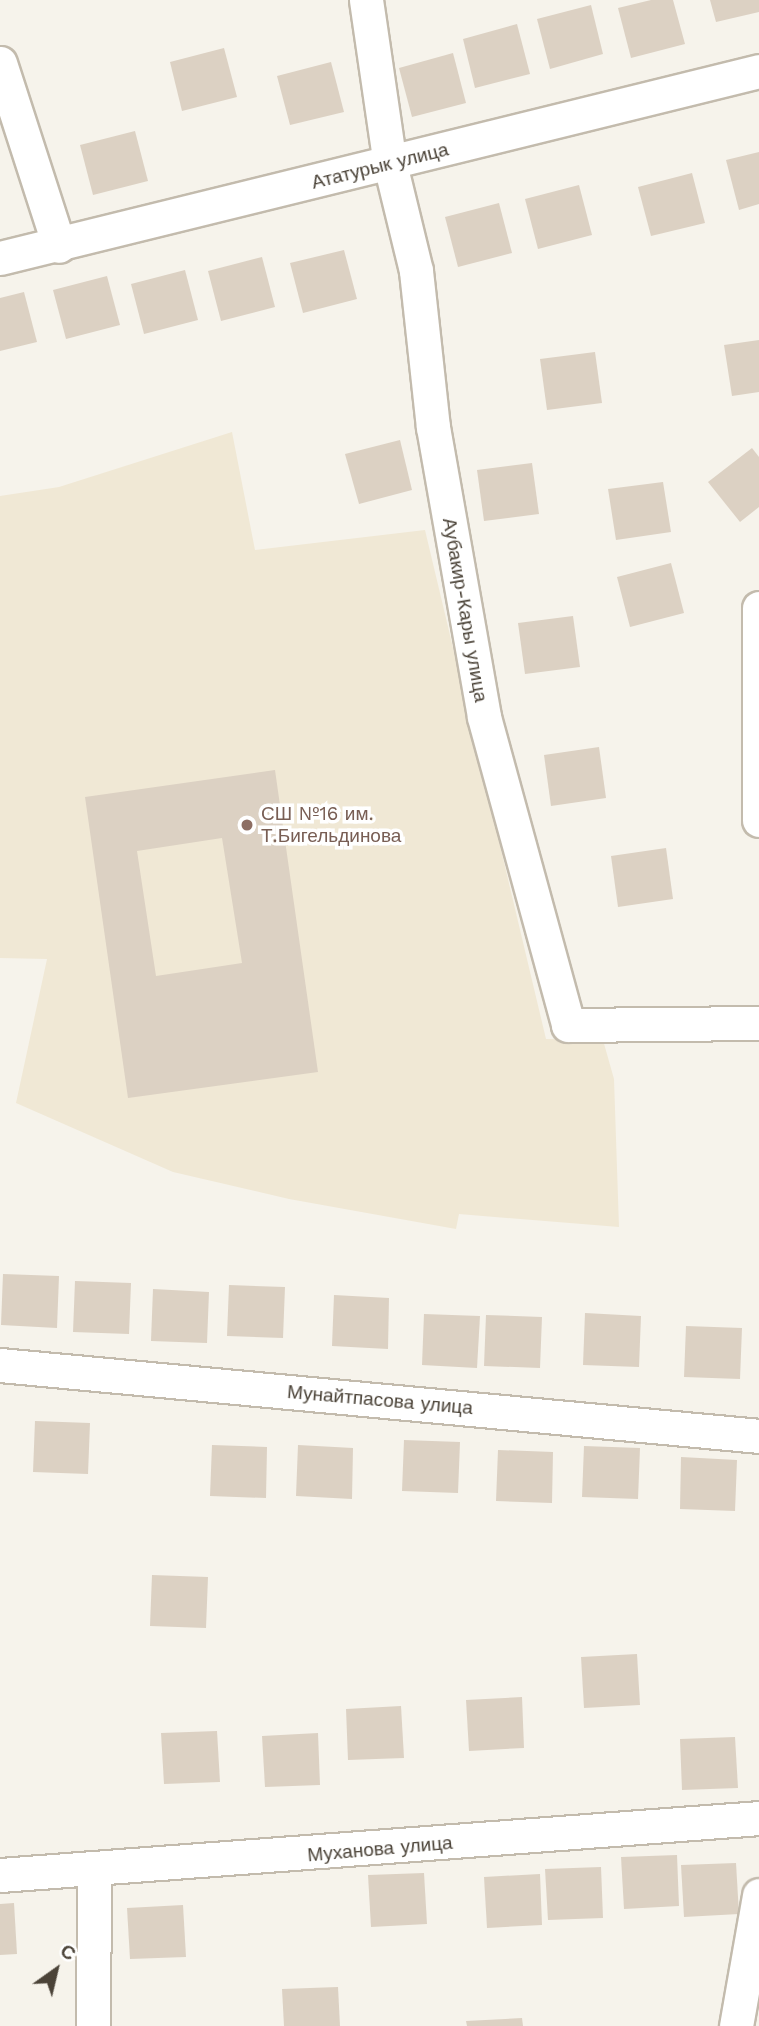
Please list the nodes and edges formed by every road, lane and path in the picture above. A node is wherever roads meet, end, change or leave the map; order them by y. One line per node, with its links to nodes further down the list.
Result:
1 (366, 0): 4 (street, Аубакир-Кары улица)
2 (0, 63): 5 (street)
3 (759, 71): 4 (street, Ататурык улица)
4 (390, 164): 5 (street, Ататурык улица); 9 (street, Аубакир-Кары улица)
5 (59, 246): 6 (street, Ататурык улица)
6 (0, 258)
7 (759, 608): 8 (street)
8 (759, 820)
9 (759, 1023)
10 (0, 1365): 11 (street, Мунайтпасова улица)
11 (759, 1436)
12 (759, 1818): 13 (street, Муханова улица)
13 (94, 1870): 14 (street, Муханова улица); 16 (street)
14 (0, 1875)
15 (759, 1895): 17 (street)
16 (93, 2026)
17 (736, 2026)

